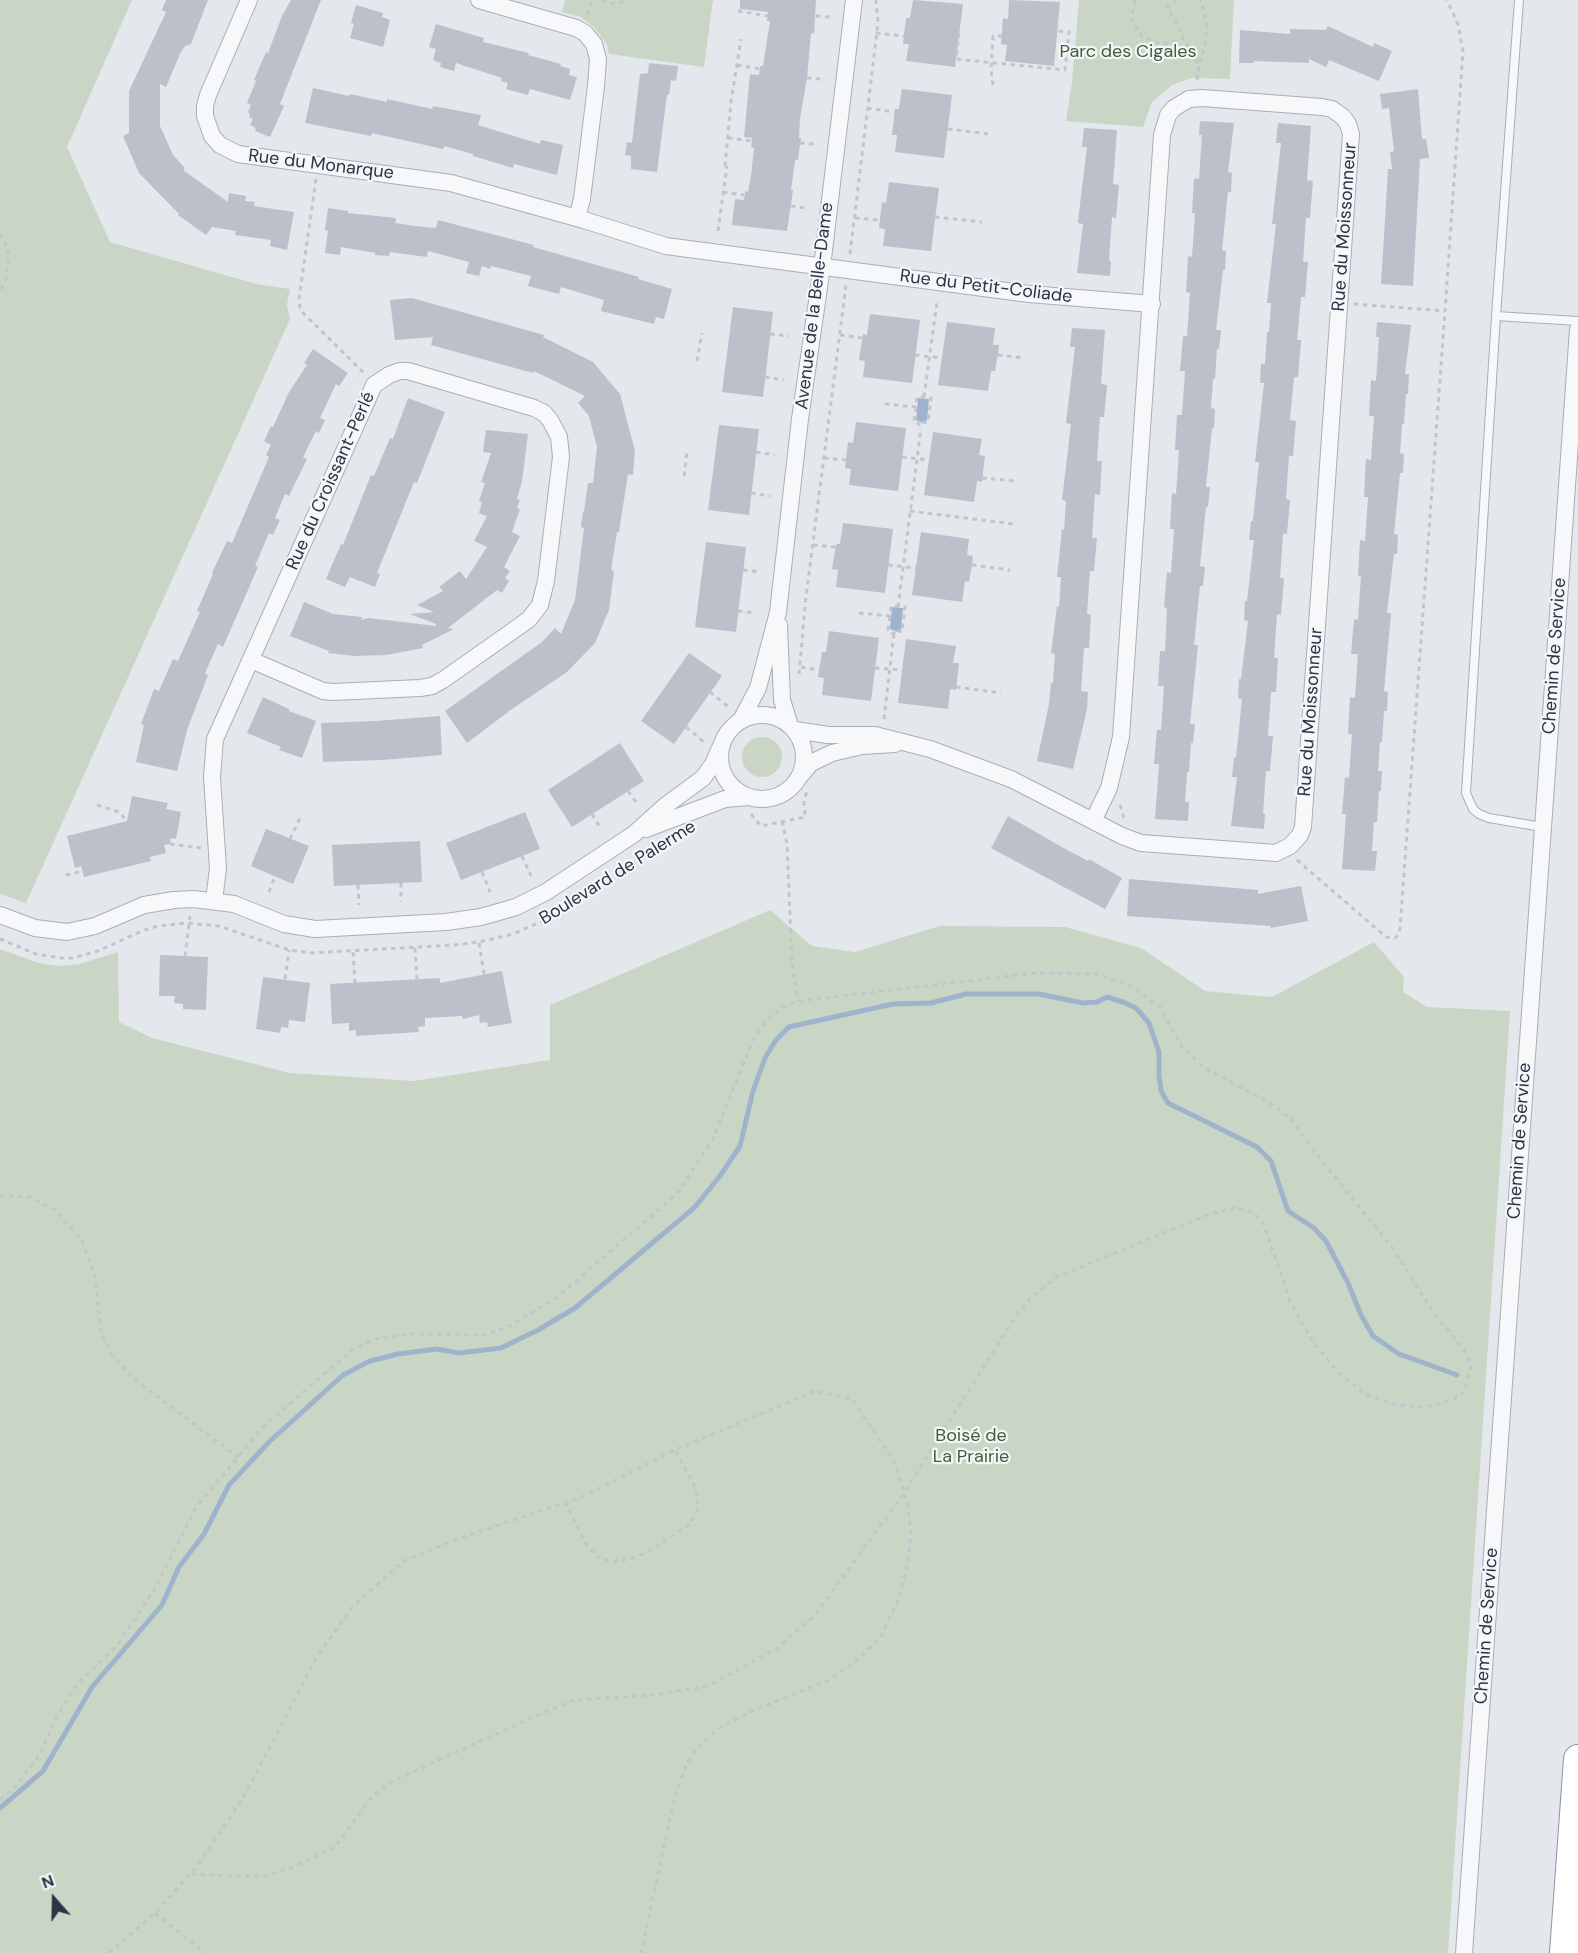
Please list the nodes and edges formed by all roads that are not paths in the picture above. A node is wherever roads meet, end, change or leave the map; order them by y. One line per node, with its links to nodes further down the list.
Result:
1 (249, 0): 5 (street, Rue du Monarque)
2 (479, 0): 5 (street)
3 (854, 0): 6 (street, Avenue de la Belle-Dame)
4 (1519, 0): 8 (lane)
5 (577, 218): 6 (street, Rue du Monarque)
6 (822, 267): 7 (street, Rue du Petit-Coliade); 11 (street, Avenue de la Belle-Dame)
7 (1152, 304): 19 (street, Rue du Moissonneur); 19 (street, Rue du Moissonneur)
8 (1496, 316): 9 (lane); 20 (lane)
9 (1578, 321)
10 (1578, 329): 20 (street, Chemin de Service)
11 (778, 612): 13 (street, Avenue de la Belle-Dame); 14 (street, Avenue de la Belle-Dame)
12 (251, 660): 12 (street, Rue du Croissant-Perlé); 22 (street, Rue du Croissant-Perlé)
13 (736, 714): 14 (street); 15 (street)
14 (792, 728): 16 (street, Rue du Moissonneur); 17 (street)
15 (724, 739): 18 (street); 21 (street, Boulevard de Palerme)
16 (908, 743): 17 (street, Rue du Moissonneur); 19 (street, Rue du Moissonneur)
17 (798, 778): 18 (street)
18 (749, 797): 21 (street, Boulevard de Palerme)
19 (1093, 820)
20 (1542, 827): 25 (street, Chemin de Service)
21 (634, 834): 22 (street, Boulevard de Palerme)
22 (214, 901): 23 (street, Boulevard de Palerme)
23 (0, 915)
24 (1578, 1759): 26 (highway)
25 (1464, 1953)
26 (1564, 1953)

